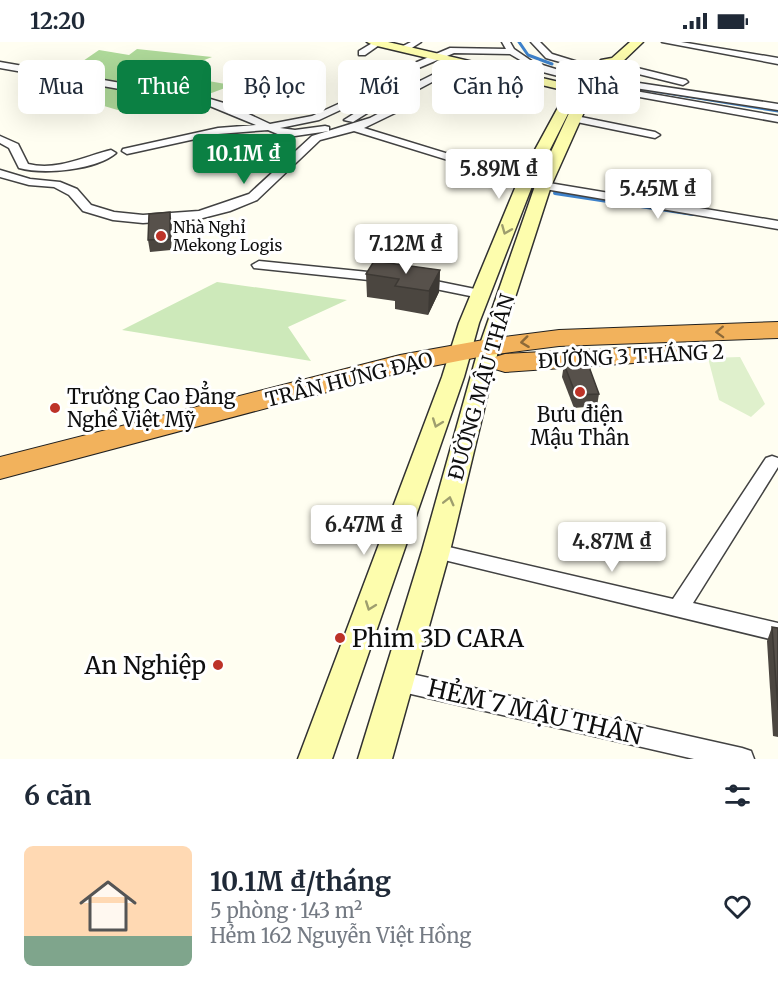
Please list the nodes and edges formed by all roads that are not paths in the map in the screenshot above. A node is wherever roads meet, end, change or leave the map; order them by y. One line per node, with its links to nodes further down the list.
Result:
1 (417, 42): 9 (street)
2 (535, 42): 15 (street)
3 (619, 42): 16 (main road, ĐƯỜNG MẬU THÂN)
4 (637, 42): 17 (main road, ĐƯỜNG MẬU THÂN)
5 (666, 42): 18 (street)
6 (375, 43): 9 (main road); 10 (street)
7 (462, 46): 8 (street); 11 (street)
8 (507, 47): 14 (street)
9 (404, 50): 11 (main road)
10 (362, 53)
11 (434, 57): 12 (main road); 35 (street)
12 (447, 60)
13 (460, 60): 14 (street)
14 (524, 60)
15 (560, 60)
16 (602, 60)
17 (617, 60)
18 (778, 61)
19 (0, 65): 35 (street)
20 (544, 68): 22 (street)
21 (556, 70): 22 (street)
22 (553, 71): 23 (street)
23 (556, 72)
24 (432, 73): 35 (street)
25 (432, 77): 36 (street)
26 (640, 86): 29 (street)
27 (640, 88): 29 (street)
28 (640, 91): 34 (street)
29 (745, 102): 30 (street)
30 (778, 107)
31 (564, 114): 42 (main road, ĐƯỜNG MẬU THÂN)
32 (579, 114): 33 (main road, ĐƯỜNG MẬU THÂN)
33 (576, 119): 37 (street); 42 (main road, ĐƯỜNG MẬU THÂN)
34 (778, 119)
35 (270, 127): 39 (street)
36 (354, 128): 41 (street); 42 (street)
37 (655, 135)
38 (0, 139): 40 (street)
39 (127, 151)
40 (111, 153)
41 (0, 173)
42 (535, 184): 43 (street); 45 (main road, ĐƯỜNG MẬU THÂN, one-way to 45); 48 (main road, ĐƯỜNG MẬU THÂN)
43 (778, 225)
44 (259, 265): 45 (street)
45 (480, 294): 48 (main road, ĐƯỜNG MẬU THÂN)
46 (778, 330): 48 (highway, ĐƯỜNG 3 THÁNG 2, one-way to 48)
47 (778, 349): 48 (highway, ĐƯỜNG 3 THÁNG 2)
48 (473, 358): 50 (highway, TRẦN HƯNG ĐẠO); 51 (highway, TRẦN HƯNG ĐẠO); 52 (main road, ĐƯỜNG MẬU THÂN, one-way to 48); 56 (main road, ĐƯỜNG MẬU THÂN, one-way to 56)
49 (772, 462): 53 (street)
50 (0, 468)
51 (0, 483)
52 (436, 551): 53 (street); 55 (main road, ĐƯỜNG MẬU THÂN)
53 (678, 609): 54 (street)
54 (778, 632)
55 (398, 681): 57 (main road, ĐƯỜNG MẬU THÂN); 58 (street, HẺM 7 MẬU THÂN)
56 (315, 759)
57 (375, 759)
58 (742, 759)

